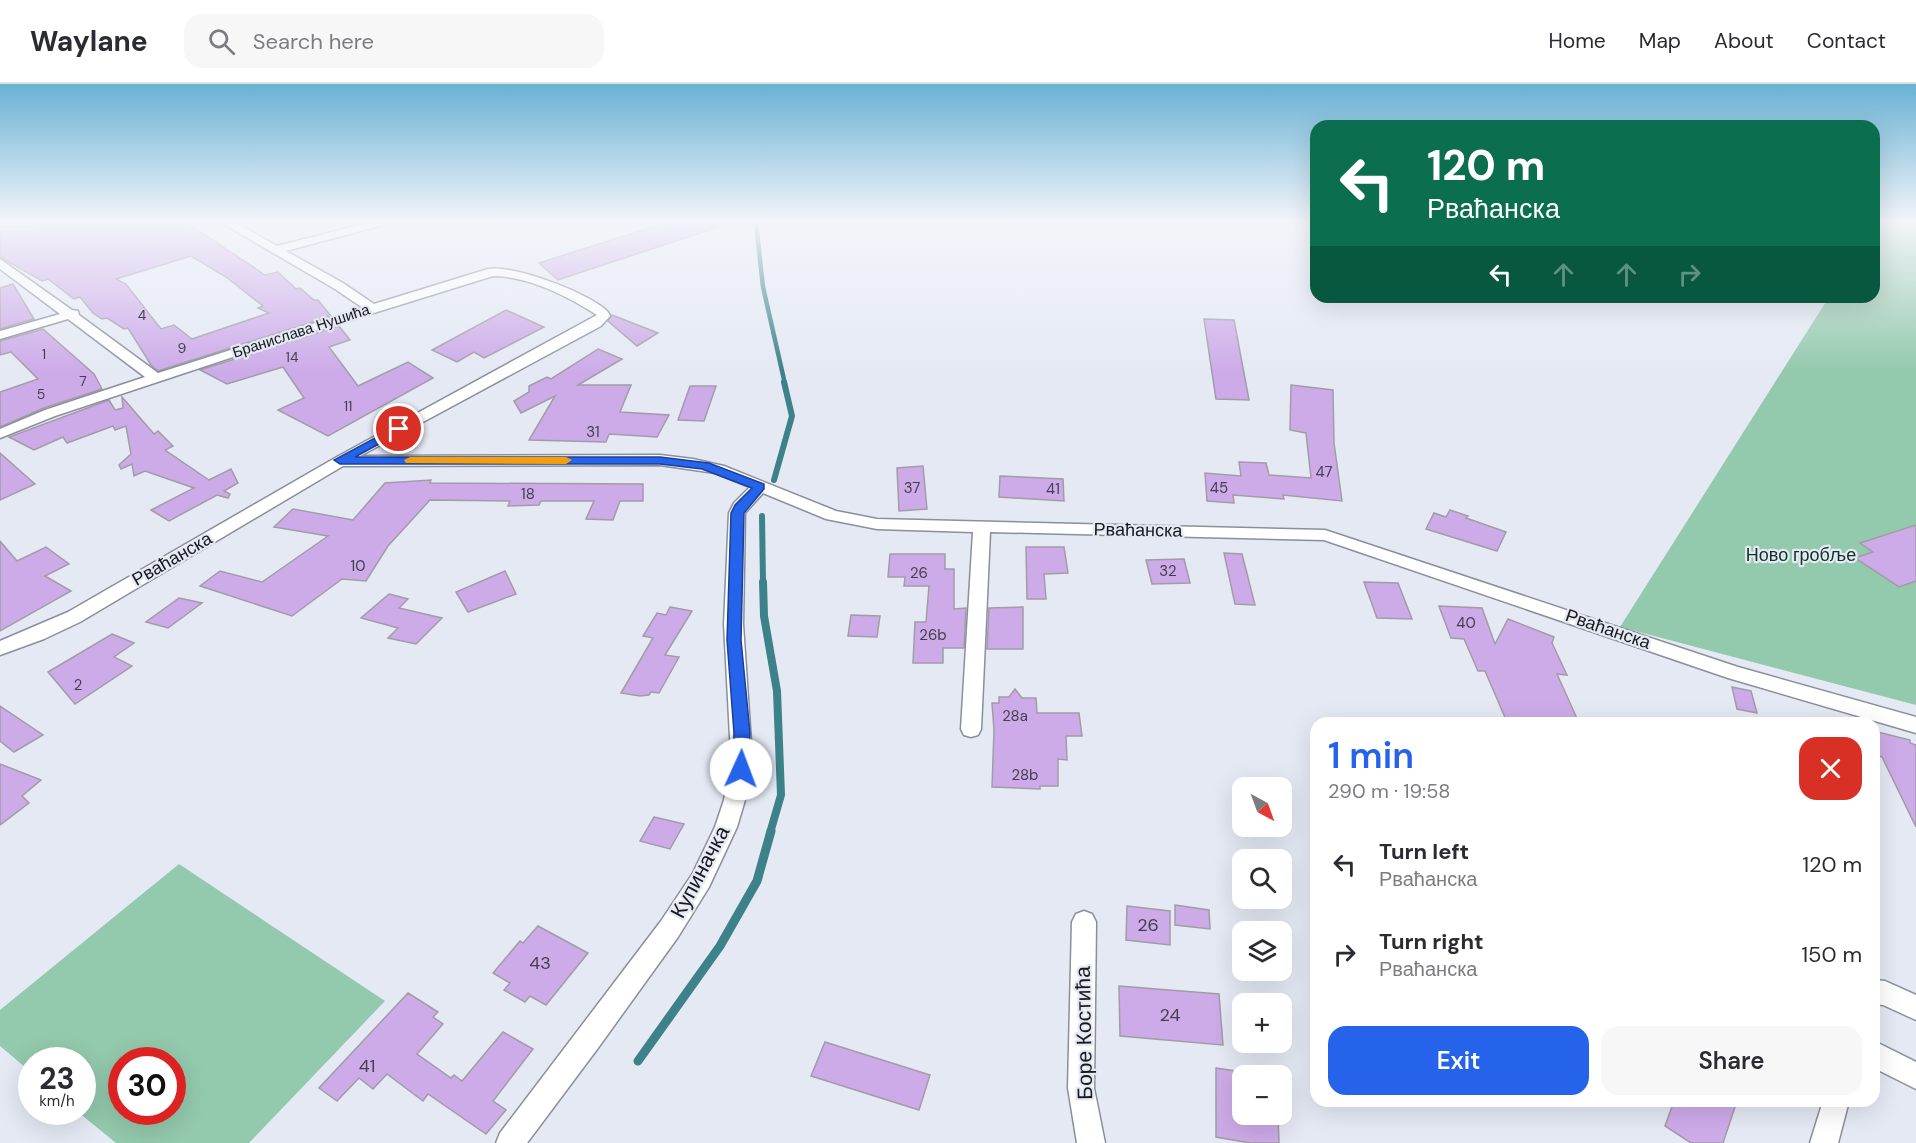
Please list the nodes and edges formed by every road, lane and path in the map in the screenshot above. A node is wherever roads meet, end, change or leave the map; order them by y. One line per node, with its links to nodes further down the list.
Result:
1 (13, 272): 7 (street)
2 (315, 272): 5 (street)
3 (491, 272): 5 (street, Бранислава Нушића)
4 (510, 272): 6 (street, Бранислава Нушића)
5 (371, 308): 9 (street, Бранислава Нушића)
6 (602, 312): 11 (street, Рваћанска)
7 (73, 314): 8 (street); 9 (street)
8 (0, 335)
9 (156, 378): 10 (street, Бранислава Нушића)
10 (0, 434)
11 (340, 460): 12 (street, Рваћанска); 14 (street, Рваћанска)
12 (760, 486): 13 (street, Рваћанска); 23 (street, Купиначка)
13 (982, 526): 15 (street, Рваћанска); 16 (street)
14 (0, 648)
15 (1916, 725)
16 (971, 729)
17 (1084, 922): 24 (street, Боре Костића)
18 (1880, 993): 19 (street)
19 (1916, 1008)
20 (1880, 1057): 21 (street)
21 (1916, 1076)
22 (1834, 1107): 25 (street)
23 (510, 1143)
24 (1091, 1143)
25 (1824, 1143)

